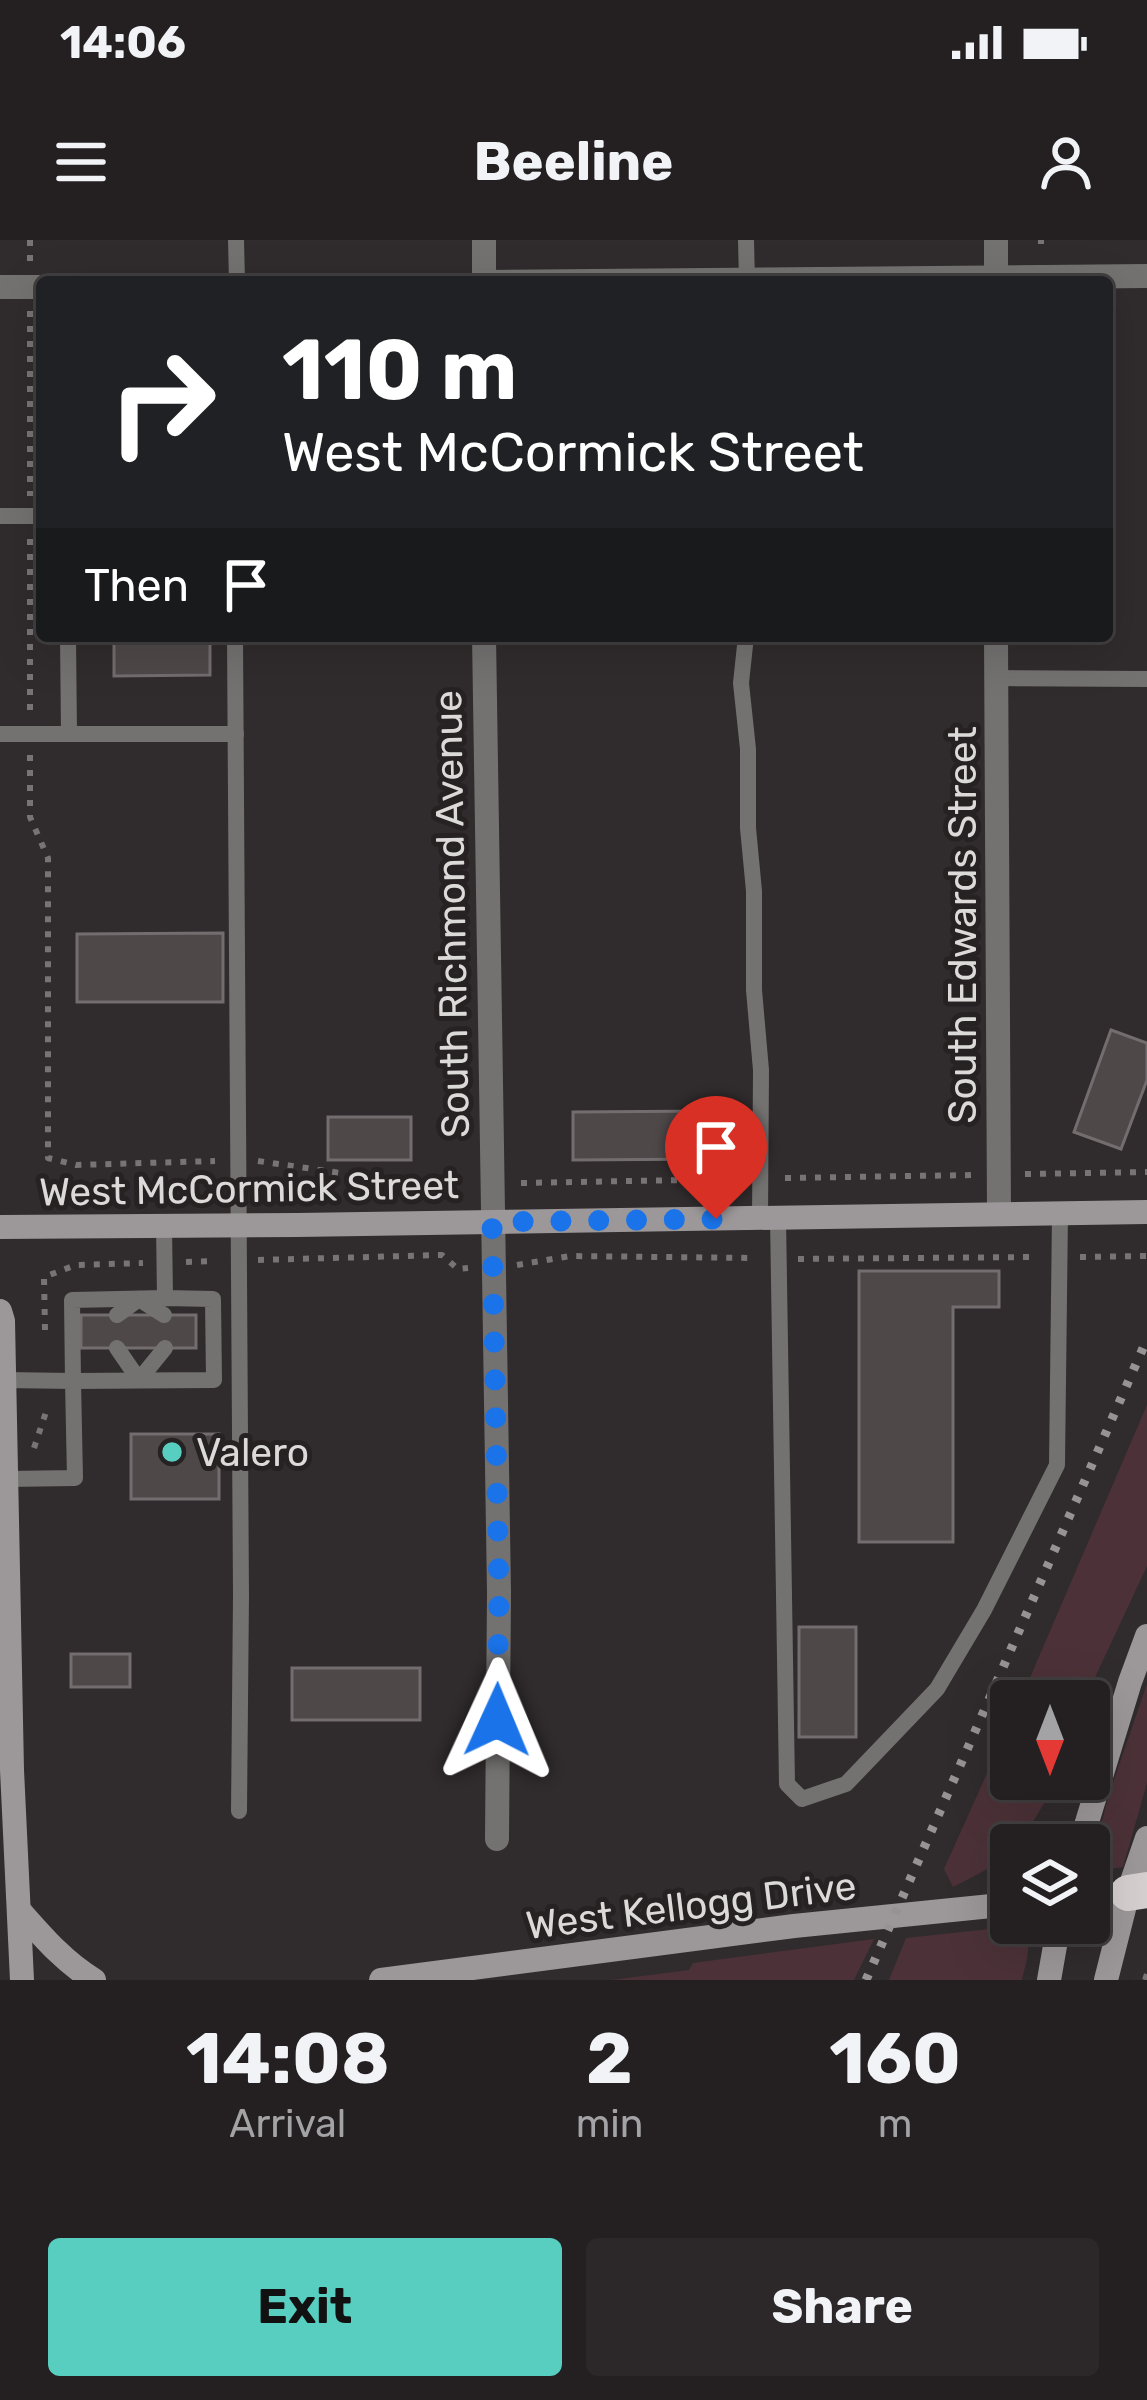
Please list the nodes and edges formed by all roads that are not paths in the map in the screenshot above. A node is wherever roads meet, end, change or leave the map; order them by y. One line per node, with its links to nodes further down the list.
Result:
1 (236, 240): 5 (lane)
2 (484, 240): 6 (street)
3 (746, 240): 7 (lane)
4 (996, 240): 8 (street)
5 (237, 276)
6 (482, 276)
7 (747, 276)
8 (997, 276)
9 (1147, 276): 10 (street)
10 (1113, 277)
11 (36, 286): 12 (street)
12 (0, 287)
13 (0, 516): 14 (lane)
14 (36, 516)
15 (68, 642): 23 (lane)
16 (235, 642): 24 (lane)
17 (484, 642): 29 (street, South Richmond Avenue)
18 (745, 642): 28 (lane)
19 (997, 642): 20 (street, South Edwards Street)
20 (997, 678): 21 (lane); 27 (street, South Edwards Street)
21 (1147, 679)
22 (0, 734): 23 (lane)
23 (69, 734): 24 (lane)
24 (236, 734): 30 (lane)
25 (1147, 1212): 26 (main road, West McCormick Street)
26 (1060, 1213): 27 (main road, West McCormick Street); 28 (lane)
27 (999, 1214): 28 (main road, West McCormick Street)
28 (769, 1218): 29 (main road, West McCormick Street)
29 (492, 1222): 30 (main road, West McCormick Street); 49 (street, South Richmond Avenue)
30 (239, 1224): 31 (main road, West McCormick Street); 38 (lane)
31 (164, 1225): 32 (main road, West McCormick Street); 34 (lane)
32 (0, 1226)
33 (139, 1298): 34 (lane); 36 (lane); 43 (lane)
34 (165, 1306): 37 (lane)
35 (0, 1311): 41 (main road)
36 (117, 1315)
37 (213, 1342): 38 (lane); 42 (lane)
38 (240, 1342): 46 (lane)
39 (116, 1348): 42 (lane)
40 (165, 1348): 42 (lane)
41 (4, 1380): 43 (lane); 44 (main road)
42 (139, 1380): 43 (lane)
43 (73, 1381): 44 (lane)
44 (7, 1479): 52 (main road)
45 (1147, 1636): 47 (main road)
46 (239, 1811)
47 (1086, 1824)
48 (1147, 1838): 50 (main road)
49 (496, 1839)
50 (1137, 1891): 58 (main road)
51 (990, 1906): 56 (main road, West Kellogg Drive)
52 (19, 1910): 54 (main road); 55 (main road)
53 (1055, 1944): 57 (main road)
54 (22, 1980)
55 (94, 1980)
56 (382, 1980)
57 (1049, 1980)
58 (1106, 1980)

